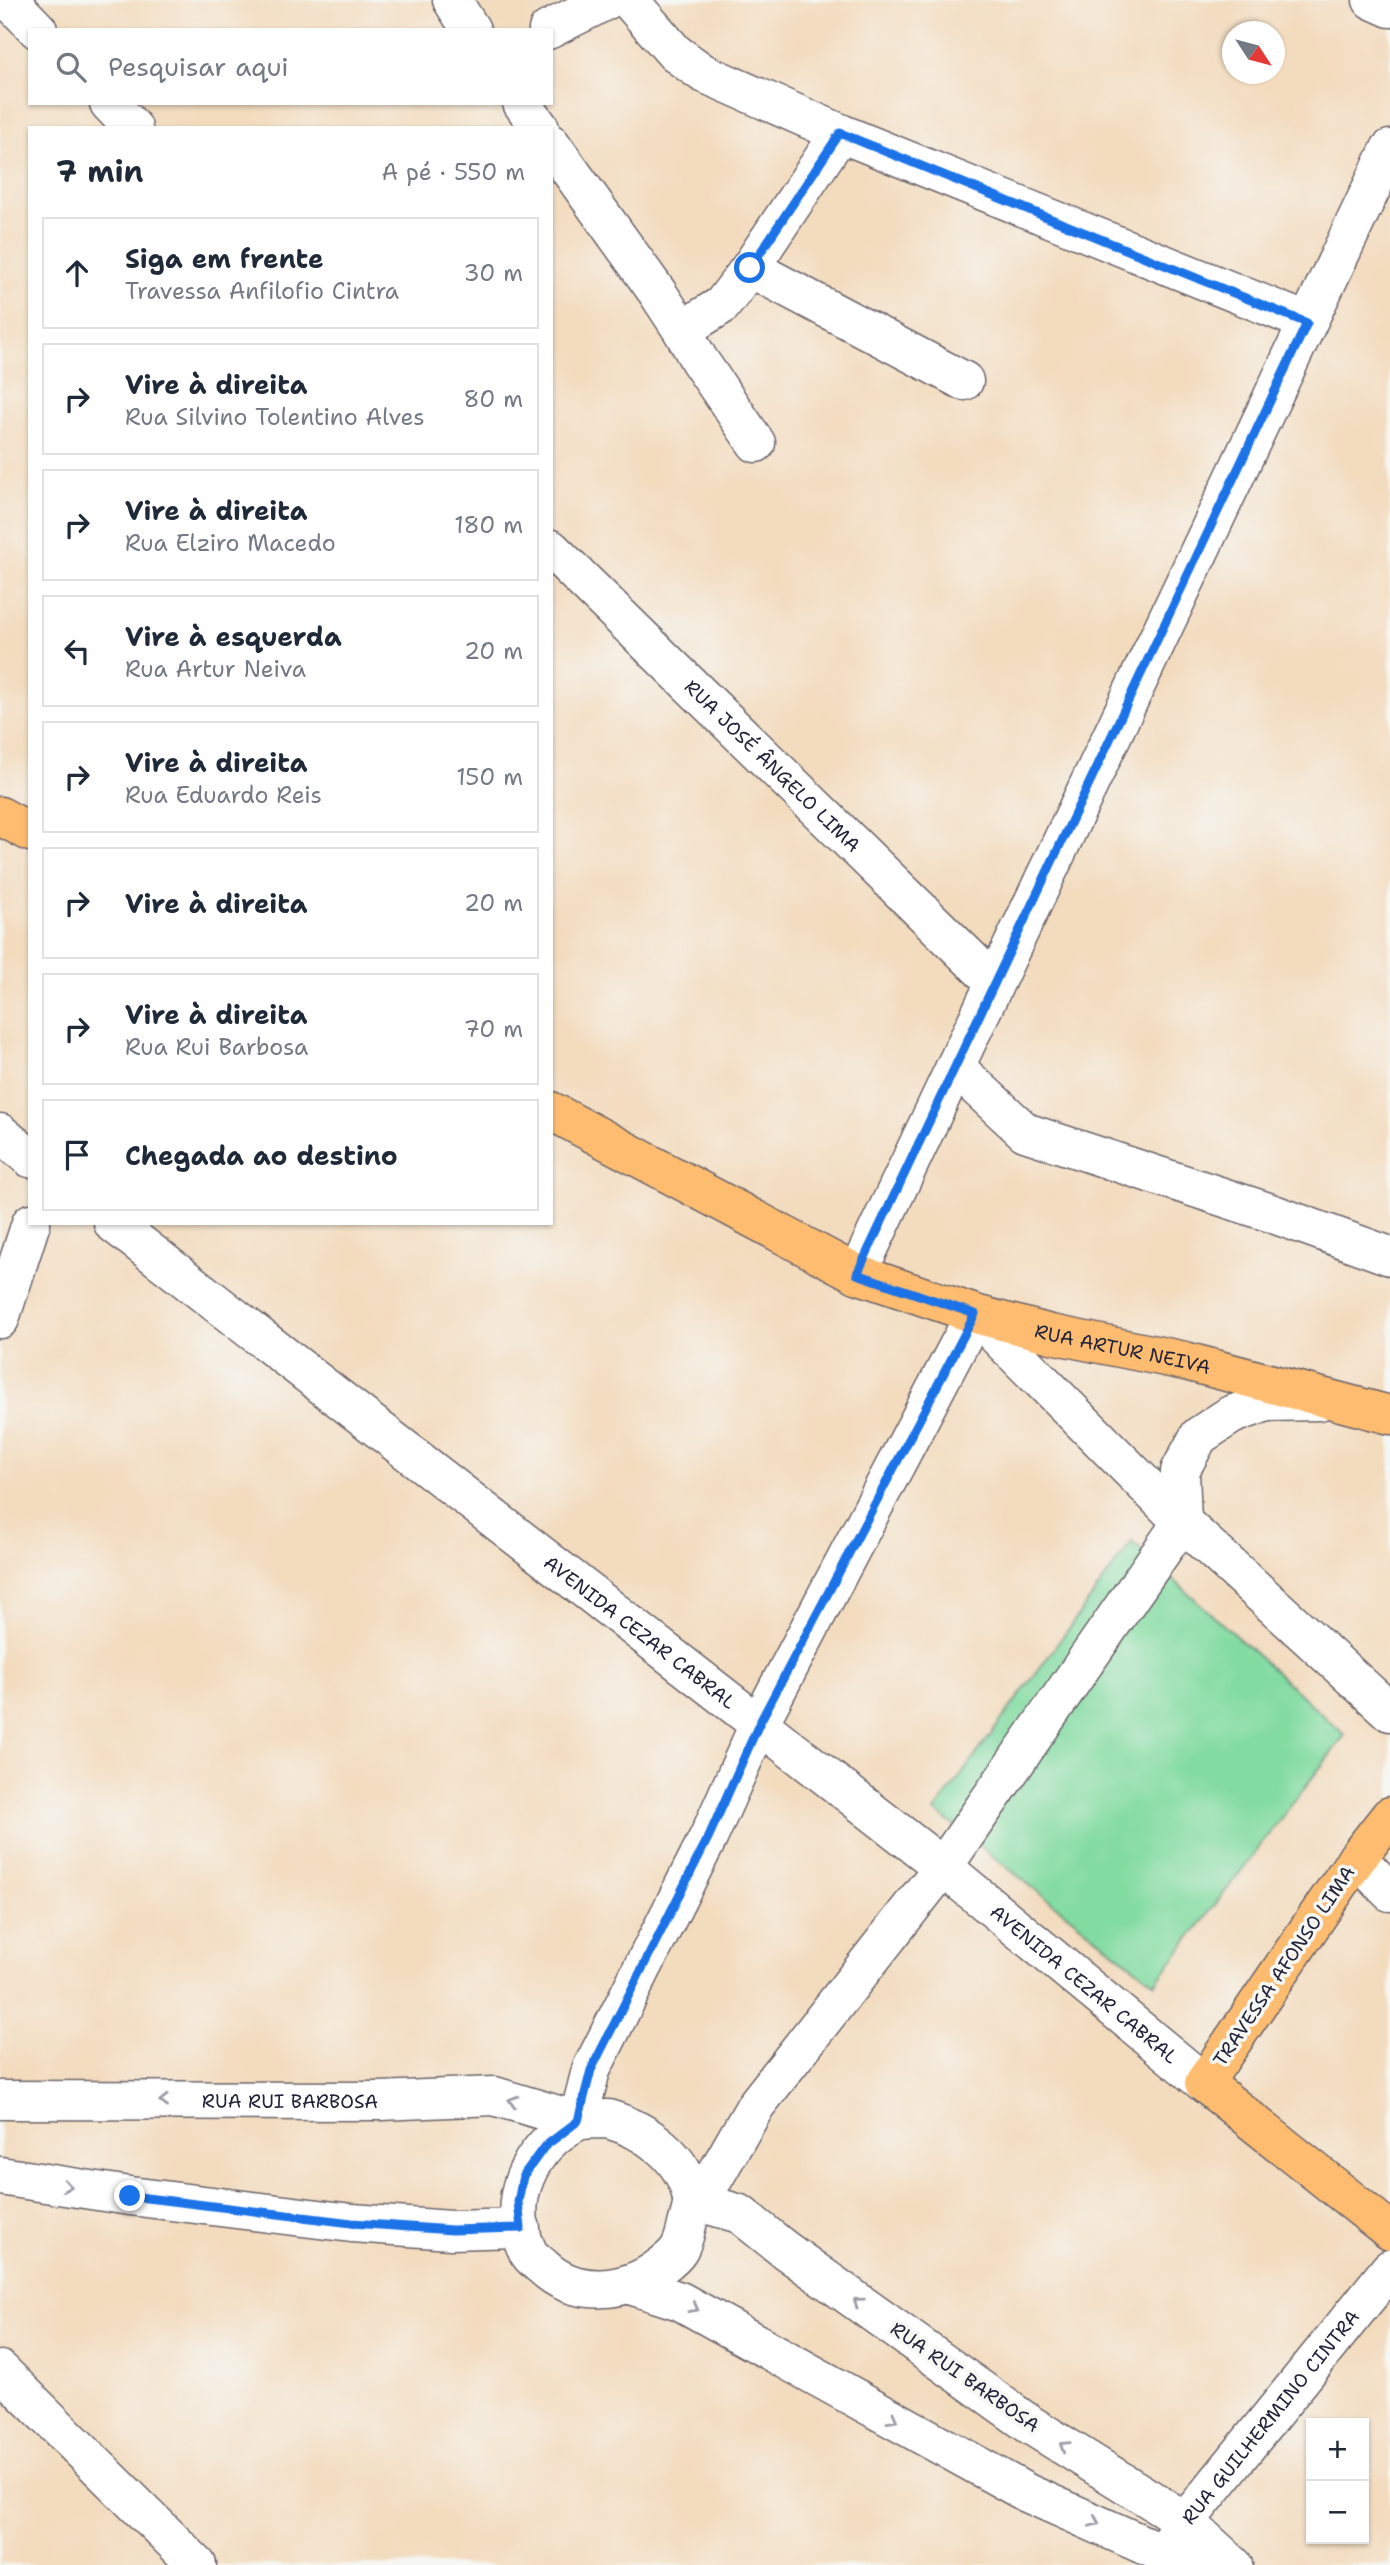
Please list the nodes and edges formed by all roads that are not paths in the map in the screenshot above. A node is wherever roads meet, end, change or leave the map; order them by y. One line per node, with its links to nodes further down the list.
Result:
1 (9, 0): 7 (street)
2 (452, 0): 8 (street)
3 (607, 0): 9 (street)
4 (629, 0): 14 (street)
5 (1372, 0): 6 (street)
6 (1390, 8)
7 (36, 28)
8 (470, 28)
9 (552, 28)
10 (111, 105): 12 (street)
11 (523, 105): 13 (street)
12 (131, 126)
13 (539, 126)
14 (840, 133): 17 (street); 18 (street)
15 (553, 147): 19 (street)
16 (1390, 149): 18 (street)
17 (750, 268): 19 (street); 20 (street)
18 (1307, 323): 25 (street)
19 (682, 330): 21 (street)
20 (964, 380)
21 (756, 443)
22 (553, 551): 25 (street, RUA JOSÉ ÂNGELO LIMA)
23 (0, 816): 24 (main road)
24 (28, 831)
25 (994, 982): 26 (street)
26 (955, 1067): 32 (street); 33 (street)
27 (553, 1112): 33 (main road, RUA ARTUR NEIVA)
28 (0, 1133): 29 (street)
29 (28, 1156)
30 (31, 1225): 35 (street)
31 (116, 1225): 40 (street, AVENIDA CEZAR CABRAL)
32 (1390, 1256)
33 (857, 1274): 34 (main road, RUA ARTUR NEIVA)
34 (975, 1314): 36 (main road, RUA ARTUR NEIVA); 38 (street); 40 (street)
35 (0, 1319)
36 (1328, 1400): 37 (main road, RUA ARTUR NEIVA); 38 (street)
37 (1390, 1415)
38 (1182, 1522): 39 (street); 43 (street)
39 (1390, 1712)
40 (759, 1724): 43 (street, AVENIDA CEZAR CABRAL); 47 (street)
41 (1390, 1816): 42 (main road, TRAVESSA AFONSO LIMA)
42 (1357, 1858): 44 (street); 45 (main road, TRAVESSA AFONSO LIMA)
43 (943, 1867): 45 (street, AVENIDA CEZAR CABRAL); 49 (street)
44 (1390, 1892)
45 (1204, 2083): 51 (main road, AVENIDA CEZAR CABRAL)
46 (0, 2100): 47 (street, RUA RUI BARBOSA, one-way to 46)
47 (578, 2121): 49 (street); 50 (street)
48 (0, 2176): 50 (street, one-way to 50)
49 (692, 2200): 53 (street); 55 (street, RUA RUI BARBOSA, one-way to 49)
50 (521, 2228): 53 (street)
51 (1390, 2231)
52 (1390, 2269): 55 (street, RUA GUILHERMINO CINTRA)
53 (630, 2285): 56 (street, one-way to 56)
54 (0, 2370): 57 (street)
55 (1185, 2521): 56 (street, RUA GUILHERMINO CINTRA); 58 (street, RUA RUI BARBOSA)
56 (1168, 2561)
57 (197, 2565)
58 (1233, 2565)

